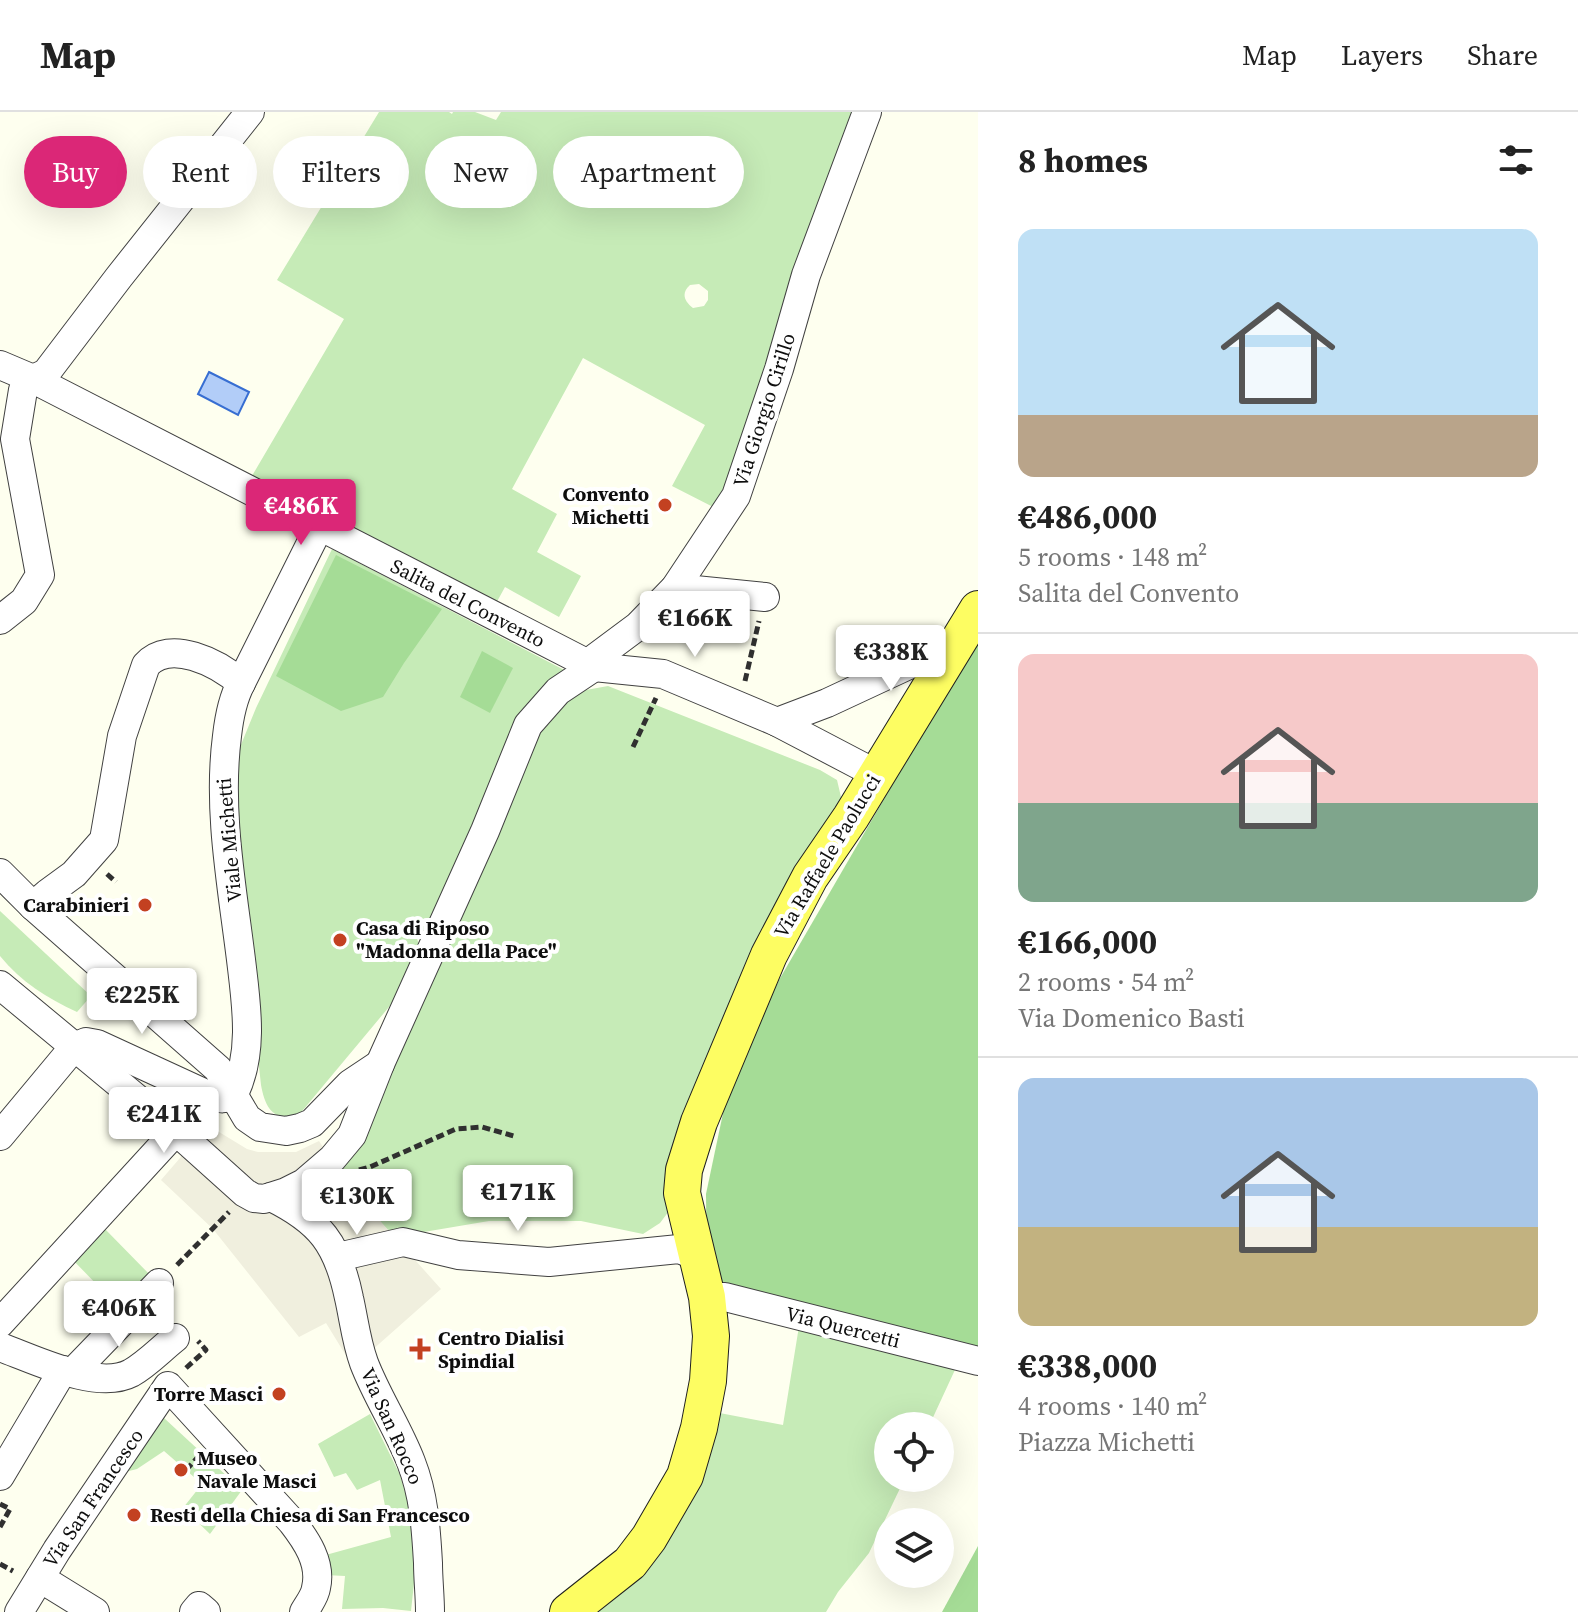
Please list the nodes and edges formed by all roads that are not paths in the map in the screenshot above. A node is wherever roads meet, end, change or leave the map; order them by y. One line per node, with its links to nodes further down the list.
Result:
1 (250, 112): 4 (street)
2 (867, 112): 6 (street, Via Giorgio Cirillo)
3 (0, 365): 4 (street, Salita del Convento)
4 (33, 379): 5 (street, Salita del Convento); 9 (street)
5 (319, 527): 11 (street, Salita del Convento); 12 (street, Viale Michetti)
6 (675, 588): 7 (street); 11 (street, Via Giorgio Cirillo)
7 (765, 597)
8 (978, 609): 10 (main road, Via Raffaele Paolucci)
9 (0, 620)
10 (958, 642): 13 (street); 14 (main road, Via Raffaele Paolucci)
11 (594, 667): 13 (street); 19 (street)
12 (241, 683): 16 (street); 20 (street, Viale Michetti)
13 (777, 722): 14 (street)
14 (875, 775): 24 (main road, Via Raffaele Paolucci)
15 (0, 873): 16 (street)
16 (33, 906): 20 (street)
17 (0, 985): 18 (street)
18 (74, 1047): 20 (street); 21 (street); 22 (street)
19 (380, 1064): 20 (street); 23 (street)
20 (234, 1094)
21 (176, 1131): 23 (street); 28 (street)
22 (0, 1136)
23 (271, 1197): 25 (street)
24 (697, 1256): 25 (street); 27 (main road)
25 (338, 1257): 40 (street, Via San Rocco)
26 (159, 1283): 32 (street)
27 (707, 1297): 31 (street, Via Quercetti); 41 (main road)
28 (0, 1323)
29 (175, 1338): 32 (street)
30 (0, 1347): 32 (street)
31 (978, 1361)
32 (68, 1371): 33 (street)
33 (0, 1476)
34 (40, 1578): 35 (street, Via San Francesco); 36 (street); 39 (street, Via San Francesco)
35 (19, 1612)
36 (95, 1612)
37 (194, 1612): 38 (street)
38 (206, 1612)
39 (304, 1612)
40 (430, 1612)
41 (568, 1612)

